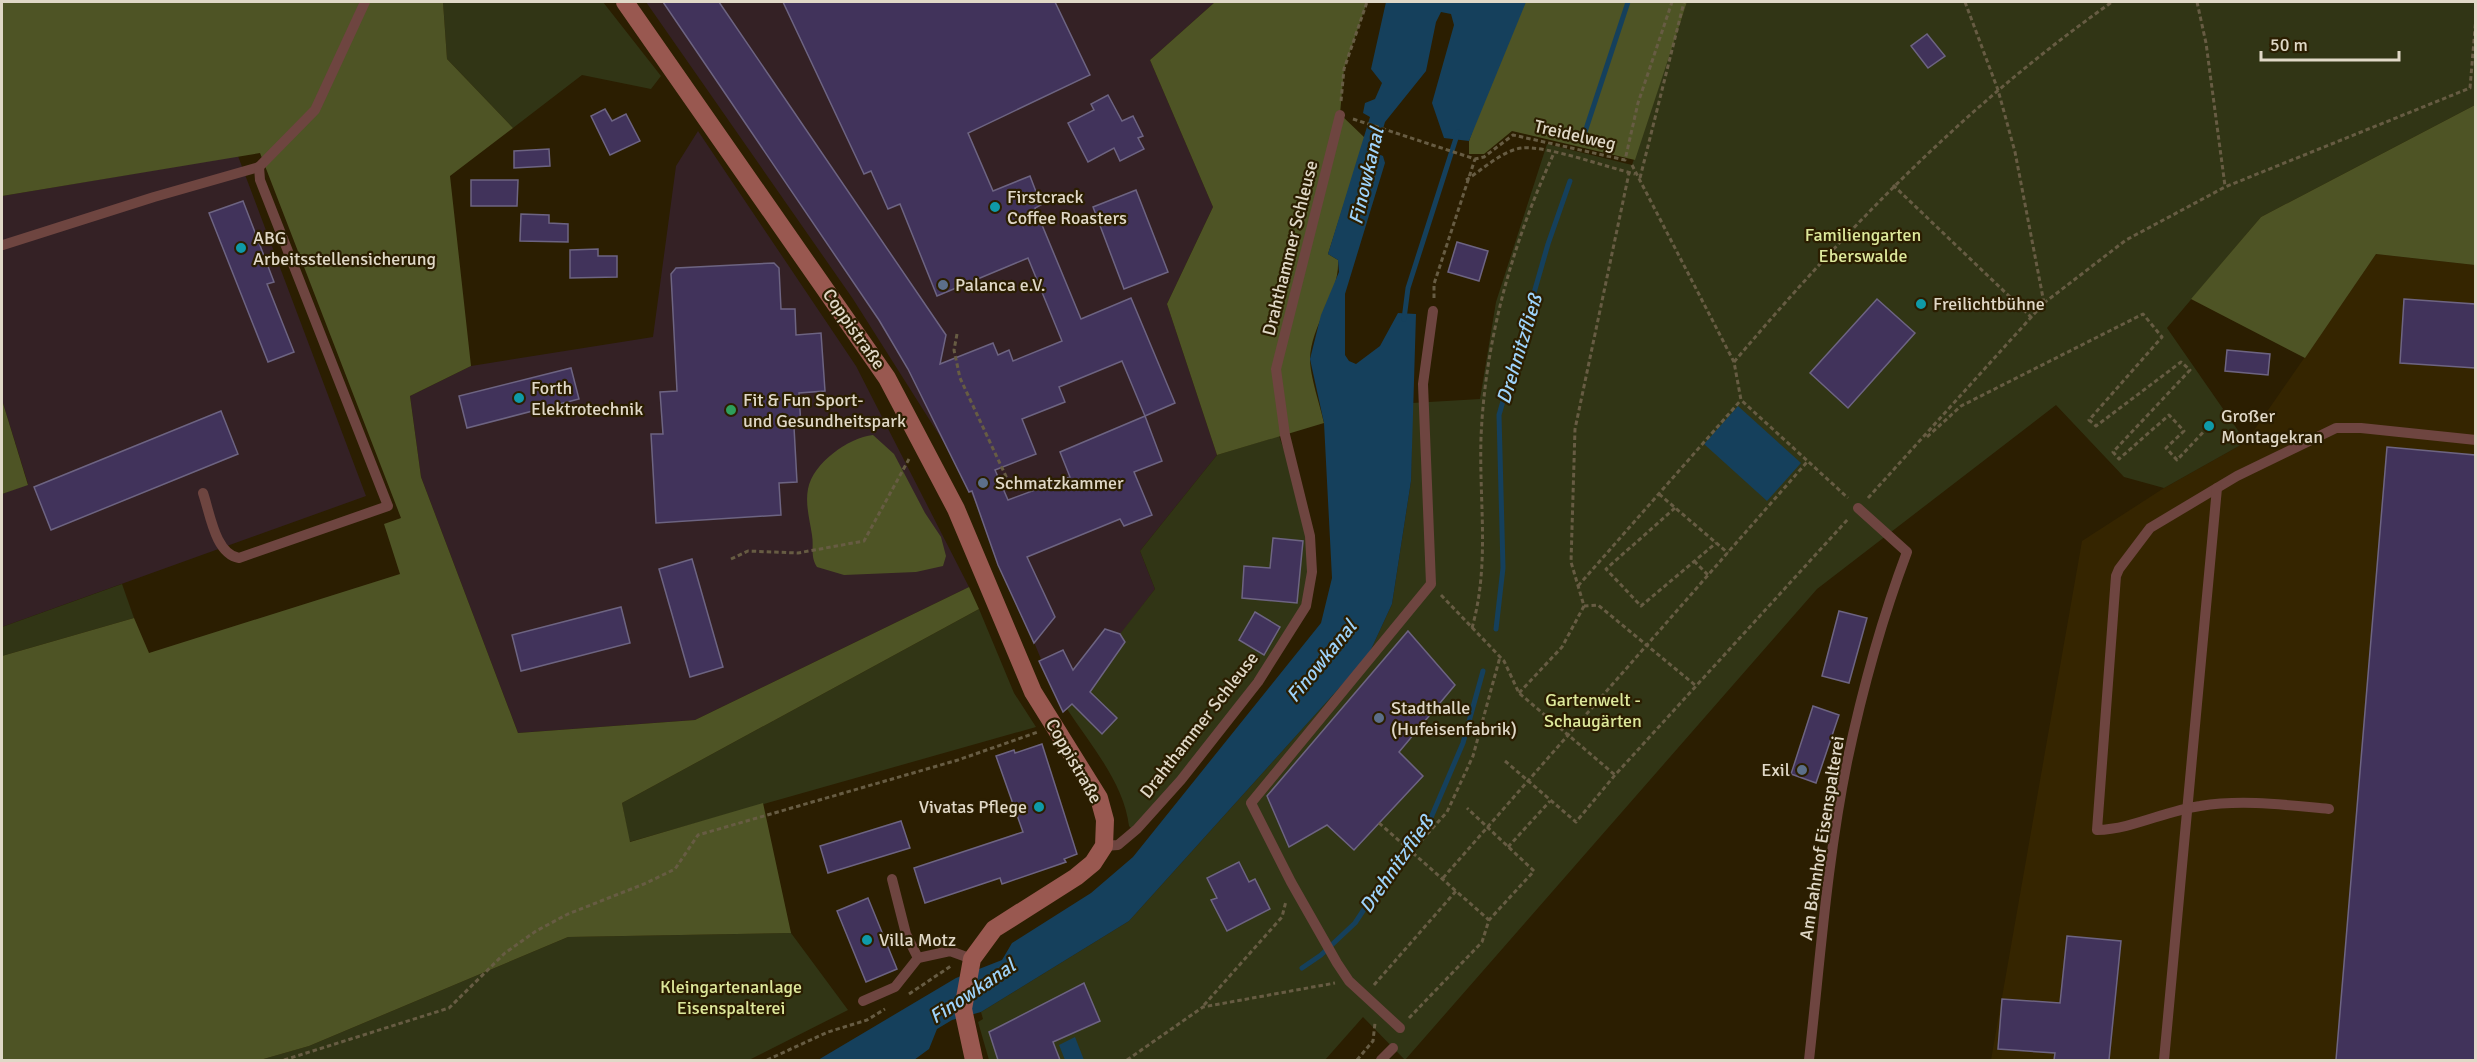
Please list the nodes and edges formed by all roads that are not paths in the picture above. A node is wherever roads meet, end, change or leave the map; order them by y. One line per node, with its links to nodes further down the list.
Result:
1 (365, 2): 4 (lane)
2 (626, 2): 13 (main road, Coppistraße)
3 (1340, 115): 13 (lane, Drahthammer Schleuse)
4 (260, 167): 5 (lane); 9 (lane)
5 (3, 245)
6 (1433, 311): 18 (lane)
7 (2475, 441): 8 (lane)
8 (2217, 488): 11 (lane); 11 (lane)
9 (203, 492)
10 (1858, 508): 22 (lane, Am Bahnhof Eisenspalterei)
11 (2189, 808): 12 (lane); 23 (lane)
12 (2330, 809)
13 (1104, 846): 16 (main road)
14 (892, 879): 15 (lane)
15 (918, 958): 16 (lane); 17 (lane)
16 (972, 959): 20 (main road)
17 (863, 1001)
18 (1400, 1028)
19 (1393, 1048): 21 (lane)
20 (974, 1060)
21 (1382, 1060)
22 (1809, 1060)
23 (2164, 1060)

